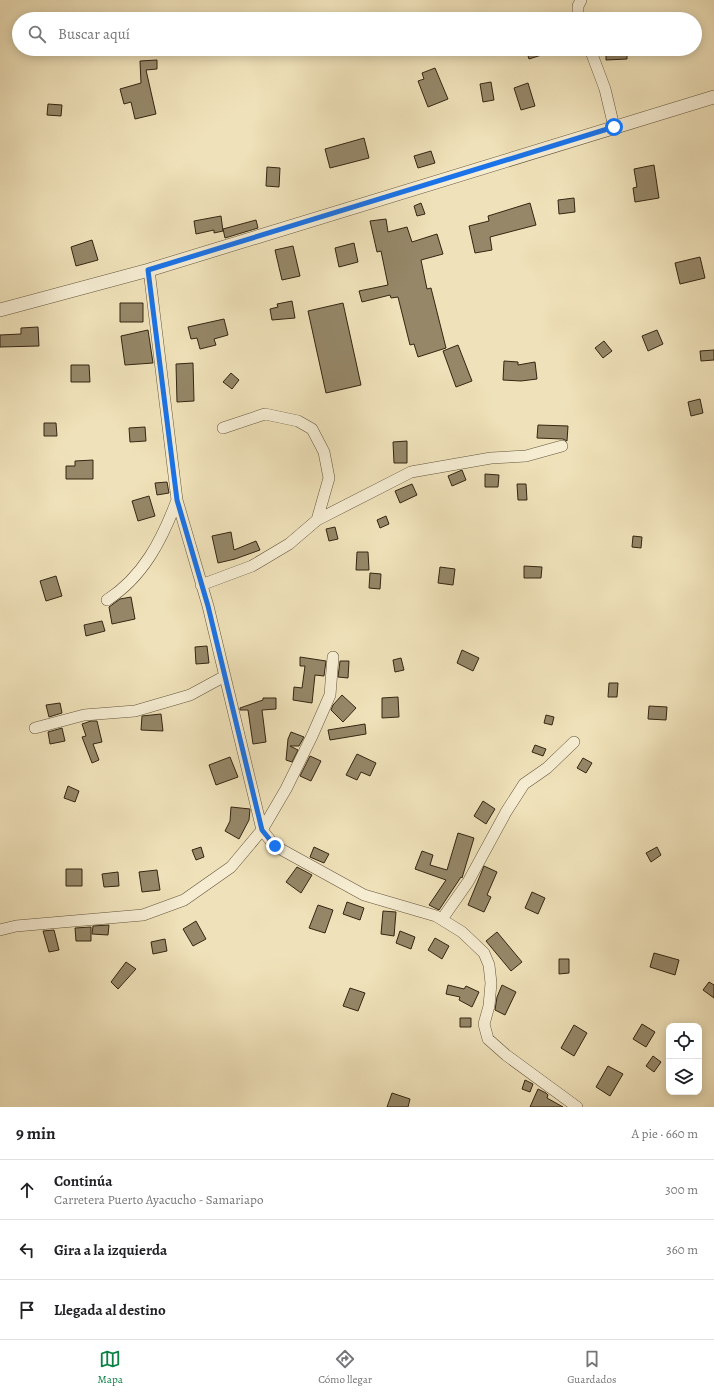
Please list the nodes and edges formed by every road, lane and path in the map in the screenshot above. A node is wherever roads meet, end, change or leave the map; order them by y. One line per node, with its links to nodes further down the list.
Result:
1 (581, 0): 2 (street)
2 (578, 12)
3 (593, 56): 5 (street)
4 (714, 97): 5 (street)
5 (614, 127): 6 (street)
6 (148, 270): 7 (street); 10 (street)
7 (0, 310)
8 (223, 428): 11 (street)
9 (562, 446): 11 (street)
10 (177, 500): 12 (street); 13 (street)
11 (317, 520): 12 (street)
12 (202, 585): 15 (street)
13 (107, 600)
14 (333, 657): 18 (street)
15 (225, 676): 16 (street); 18 (street)
16 (35, 728)
17 (574, 742): 19 (street)
18 (262, 830): 19 (street); 20 (street)
19 (442, 919): 21 (street)
20 (0, 930)
21 (577, 1107)

